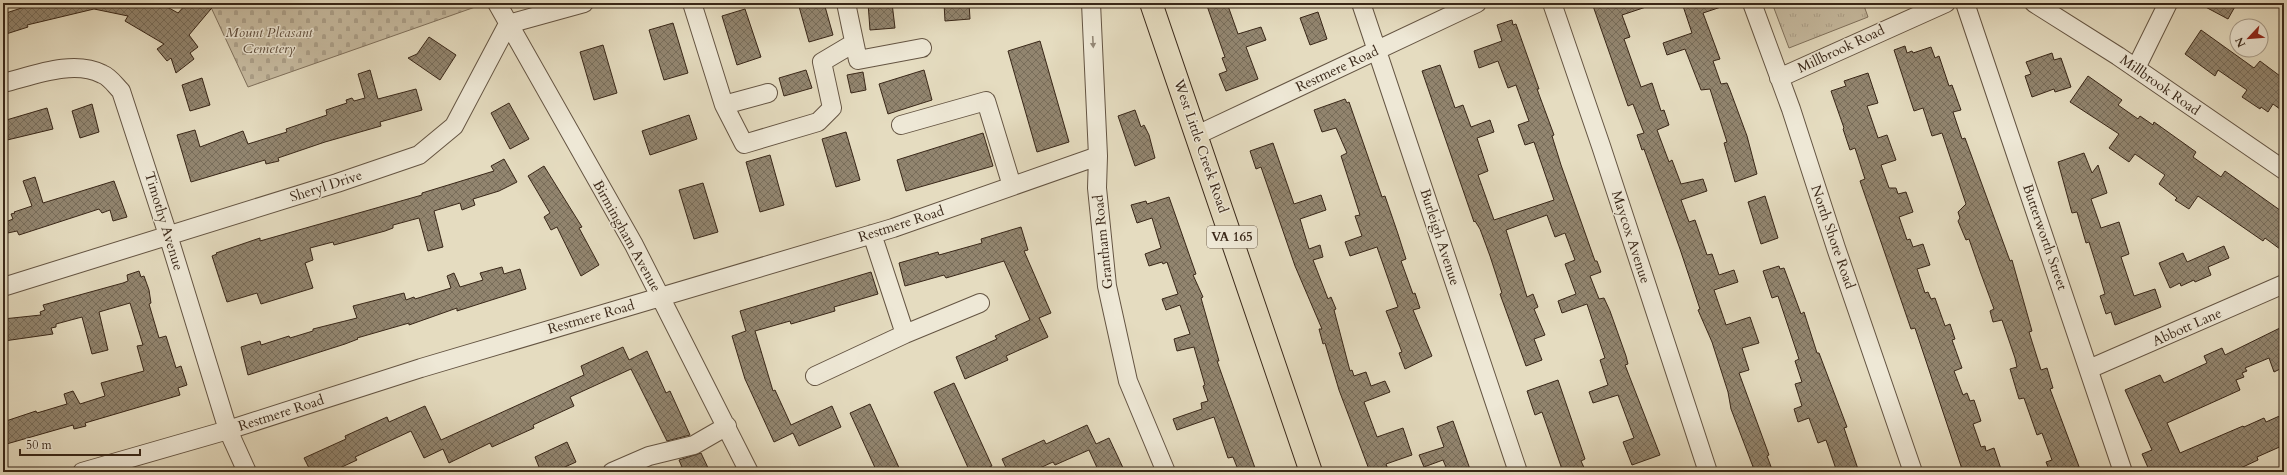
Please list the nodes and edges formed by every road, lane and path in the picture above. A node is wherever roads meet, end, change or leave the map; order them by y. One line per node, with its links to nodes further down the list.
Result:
1 (497, 3): 15 (street, Birmingham Avenue)
2 (584, 3): 15 (street)
3 (692, 3): 23 (street)
4 (846, 3): 16 (street)
5 (1091, 3): 26 (street, Grantham Road, one-way to 26)
6 (1151, 3): 25 (main road, West Little Creek Road / VA 165)
7 (1362, 3): 18 (street, Burleigh Avenue)
8 (1477, 3): 18 (street, Restmere Road)
9 (1552, 3): 47 (street, Maycox Avenue)
10 (1752, 3): 20 (street, North Shore Road)
11 (1946, 3): 20 (street, Millbrook Road)
12 (1965, 3): 36 (street, Butterworth Street)
13 (2034, 3): 19 (street, Millbrook Road)
14 (2168, 3): 19 (street)
15 (508, 24): 30 (street, Sheryl Drive); 33 (street, Birmingham Avenue)
16 (854, 43): 17 (street); 23 (street)
17 (922, 48)
18 (1378, 50): 25 (street, Restmere Road); 46 (street, Burleigh Avenue)
19 (2136, 68): 27 (street, Millbrook Road)
20 (1780, 78): 48 (street, North Shore Road)
21 (3, 83): 30 (street, Timothy Avenue)
22 (768, 93): 23 (street)
23 (724, 105)
24 (901, 125): 28 (street)
25 (1197, 135): 45 (main road, West Little Creek Road / VA 165)
26 (1098, 156): 28 (street, Restmere Road); 44 (street, Grantham Road)
27 (2284, 170)
28 (1012, 186): 29 (street, Restmere Road)
29 (872, 234): 33 (street, Restmere Road); 35 (street)
30 (168, 235): 32 (street, Sheryl Drive); 39 (street, Timothy Avenue)
31 (2284, 284): 36 (street, Abbott Lane)
32 (3, 287)
33 (660, 297): 38 (street, Birmingham Avenue); 39 (street, Restmere Road)
34 (980, 303): 35 (street)
35 (905, 334): 37 (street)
36 (2089, 369): 49 (street, Butterworth Street)
37 (815, 376)
38 (727, 426): 42 (street); 43 (street, Birmingham Avenue)
39 (228, 430): 40 (street, Restmere Road); 41 (street, Timothy Avenue)
40 (82, 472)
41 (247, 472)
42 (612, 472)
43 (750, 472)
44 (1166, 472)
45 (1311, 472)
46 (1518, 472)
47 (1708, 472)
48 (1913, 472)
49 (2123, 472)

